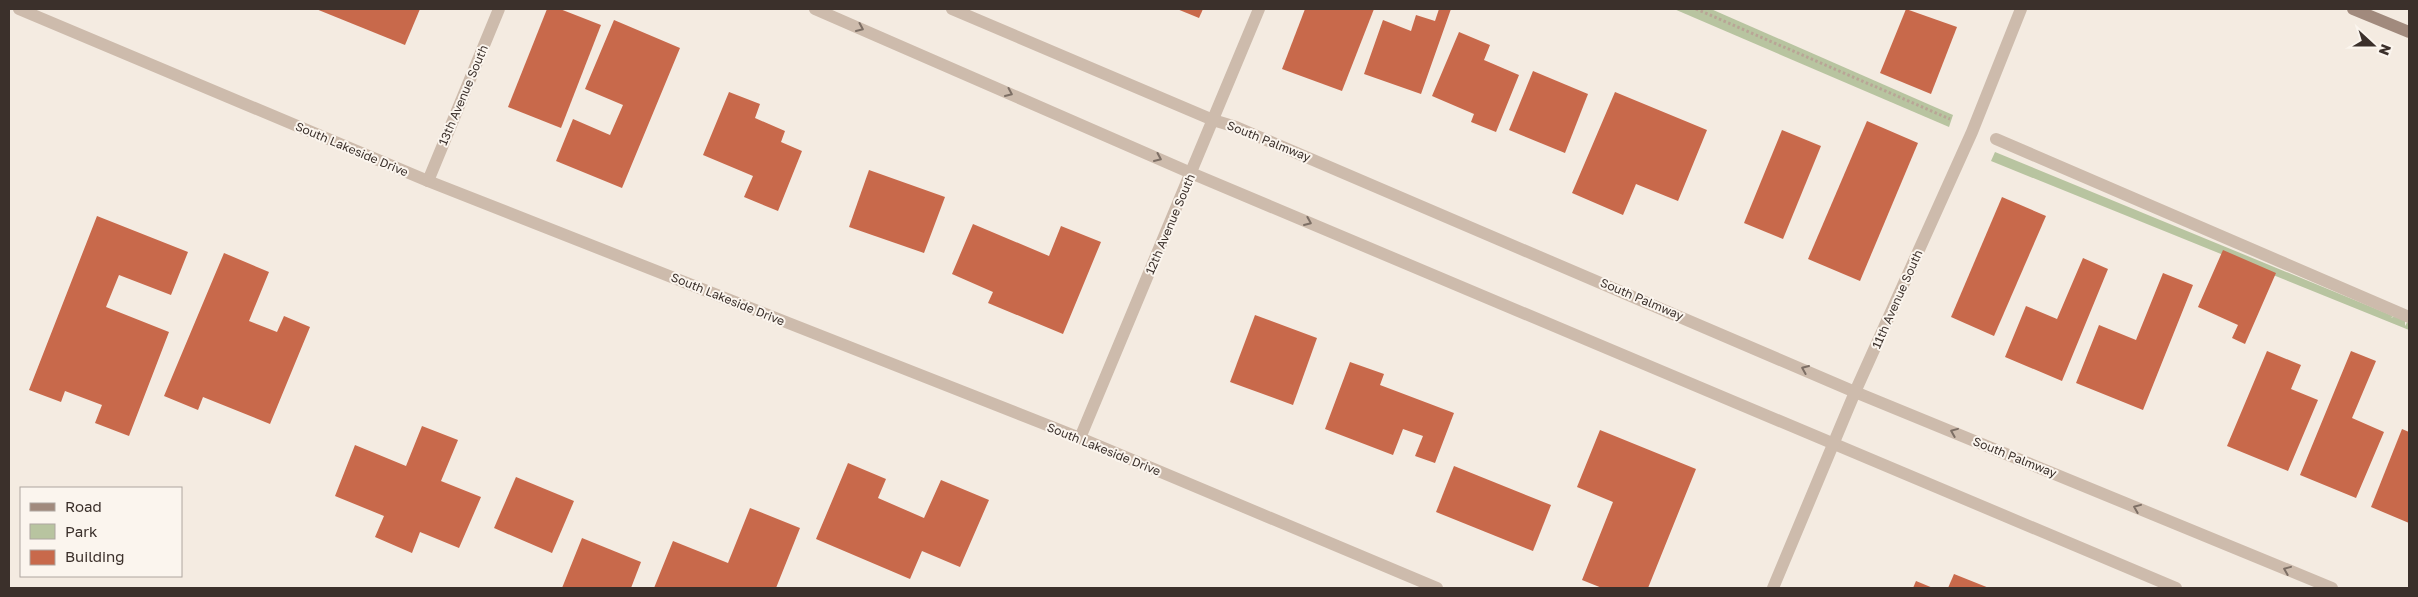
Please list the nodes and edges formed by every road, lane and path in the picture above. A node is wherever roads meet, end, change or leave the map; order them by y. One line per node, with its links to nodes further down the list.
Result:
1 (19, 9): 14 (street, South Lakeside Drive)
2 (499, 9): 14 (street, 13th Avenue South)
3 (815, 9): 13 (street, one-way to 13)
4 (952, 9): 10 (street, South Palmway)
5 (1259, 9): 10 (street, 12th Avenue South)
6 (1696, 9): 11 (path)
7 (2021, 9): 16 (street, 11th Avenue South)
8 (2353, 9): 9 (main road)
9 (2409, 32)
10 (1213, 120): 13 (street, 12th Avenue South); 16 (street, South Palmway, one-way to 10)
11 (1951, 120)
12 (1996, 139): 15 (street)
13 (1191, 172): 17 (street, 12th Avenue South); 18 (street, one-way to 18)
14 (428, 181): 17 (street, South Lakeside Drive)
15 (2409, 317)
16 (1855, 392): 18 (street, 11th Avenue South); 22 (street, South Palmway, one-way to 16)
17 (1080, 438): 19 (street, South Lakeside Drive)
18 (1834, 443): 20 (street, 11th Avenue South); 21 (street)
19 (1437, 588)
20 (1773, 588)
21 (2176, 588)
22 (2332, 588)

